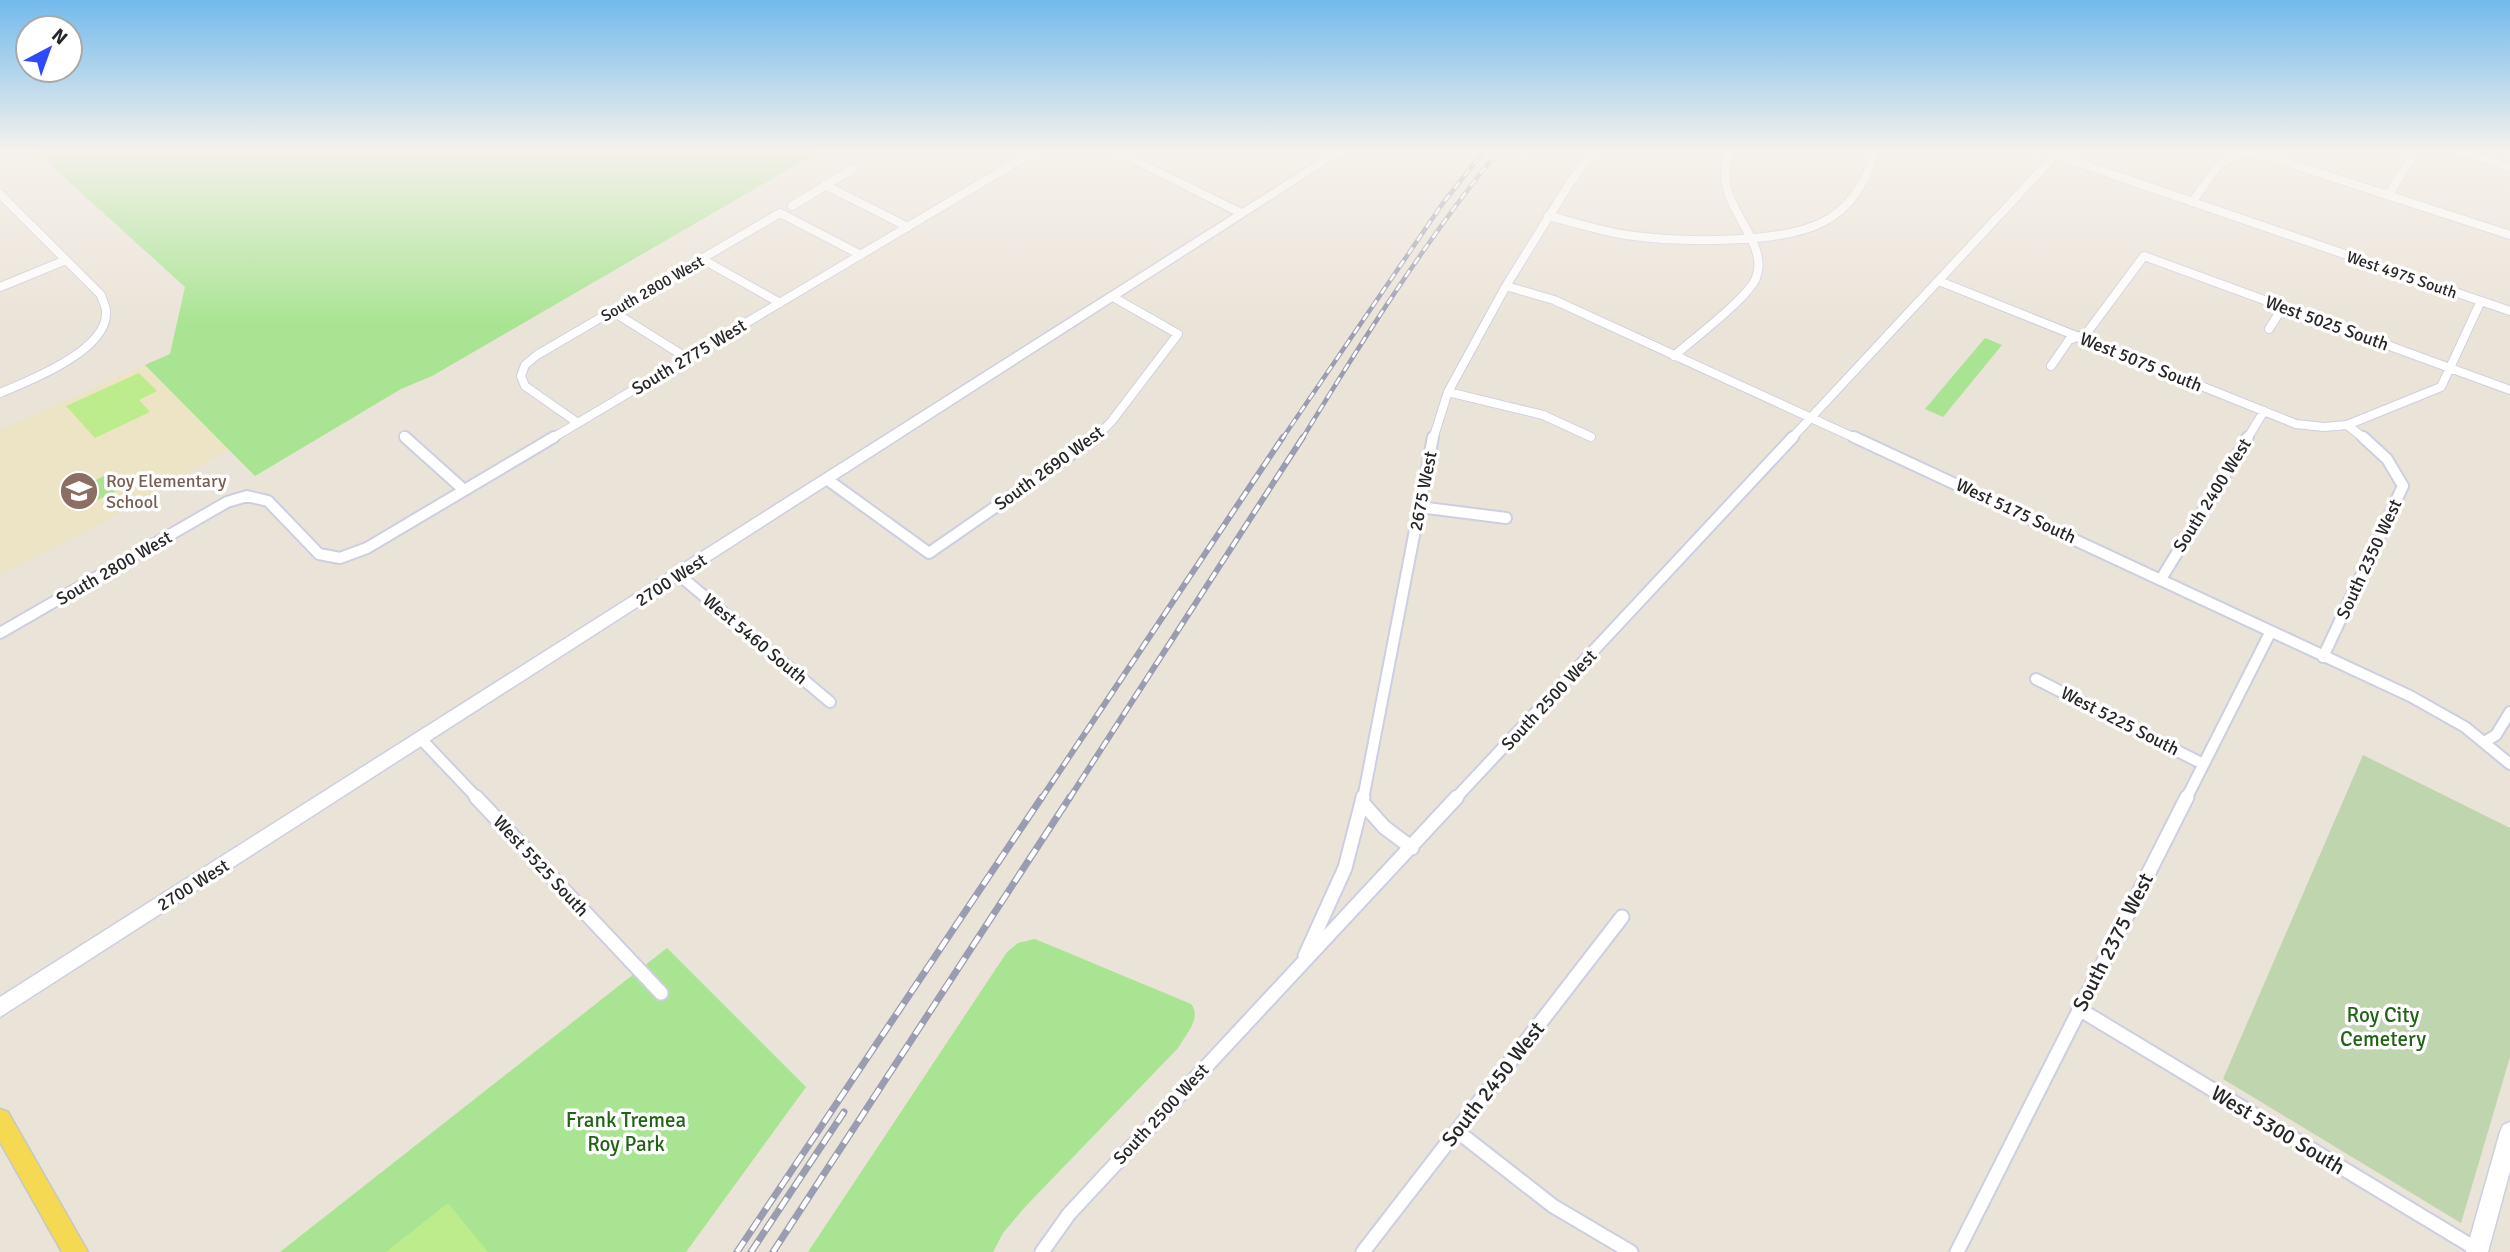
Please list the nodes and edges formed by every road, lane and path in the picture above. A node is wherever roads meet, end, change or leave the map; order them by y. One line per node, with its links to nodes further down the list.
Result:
1 (15, 209): 19 (street)
2 (872, 209): 14 (street)
3 (938, 209): 14 (street, South 2775 West)
4 (1233, 209): 12 (street)
5 (1250, 209): 12 (street, 2700 West)
6 (1552, 209): 13 (street, 2675 West)
7 (1735, 209): 16 (street)
8 (1839, 209): 16 (street)
9 (2005, 209): 20 (street, South 2500 West)
10 (2214, 209): 24 (street, West 4975 South)
11 (2432, 209): 15 (street)
12 (1243, 214): 23 (street, 2700 West)
13 (1548, 216): 16 (street); 21 (street, 2675 West)
14 (908, 227): 17 (street, South 2775 West)
15 (2510, 235)
16 (1750, 237): 31 (street)
17 (861, 255): 18 (street, South 2800 West); 25 (street, South 2775 West)
18 (702, 259): 25 (street); 27 (street, South 2800 West)
19 (66, 260): 22 (street); 37 (street)
20 (1939, 281): 30 (street, West 5075 South); 39 (street, South 2500 West)
21 (1506, 286): 31 (street, West 5175 South); 36 (street, 2675 West)
22 (0, 287)
23 (1113, 297): 44 (street, 2700 West); 44 (street, South 2690 West)
24 (2482, 301): 28 (street, West 4975 South); 34 (street)
25 (780, 303): 32 (street, South 2775 West)
26 (2283, 307): 29 (street); 30 (street, West 5025 South); 34 (street, West 5025 South)
27 (612, 311): 32 (street); 40 (street, South 2800 West)
28 (2510, 311)
29 (2269, 329)
30 (2078, 337): 33 (street); 38 (street, West 5075 South)
31 (1674, 356): 39 (street, West 5175 South)
32 (687, 358): 40 (street, South 2775 West)
33 (2051, 366)
34 (2450, 368): 35 (street, West 5025 South); 41 (street)
35 (2510, 390)
36 (1448, 392): 43 (street); 47 (street, 2675 West)
37 (0, 393)
38 (2264, 411): 41 (street, West 5075 South); 50 (street, South 2400 West)
39 (1811, 417): 50 (street, West 5175 South); 62 (street, South 2500 West)
40 (578, 423): 45 (street, South 2775 West)
41 (2347, 425): 53 (street, South 2350 West)
42 (404, 436): 45 (street)
43 (1591, 437)
44 (828, 480): 49 (street, 2700 West)
45 (464, 491): 46 (street, South 2775 West)
46 (227, 502): 52 (street, South 2800 West)
47 (1419, 507): 48 (street); 61 (street, 2675 West)
48 (1506, 519)
49 (679, 575): 55 (street, West 5460 South); 57 (street, 2700 West)
50 (2161, 579): 51 (street, West 5175 South)
51 (2270, 633): 53 (street, West 5175 South); 59 (street, South 2375 West)
52 (0, 634)
53 (2323, 657): 58 (street, West 5175 South)
54 (2036, 679): 59 (street, West 5225 South)
55 (830, 702)
56 (2510, 712): 58 (street)
57 (422, 740): 65 (street, West 5525 South); 66 (street, 2700 West)
58 (2486, 741): 60 (street, West 5175 South)
59 (2203, 764): 67 (street, South 2375 West)
60 (2510, 764)
61 (1362, 802): 62 (street); 64 (street, 2675 West)
62 (1412, 848): 64 (street, South 2500 West)
63 (1622, 917): 69 (street, South 2450 West)
64 (1301, 965): 74 (street, South 2500 West)
65 (661, 993)
66 (0, 1009)
67 (2079, 1009): 72 (street, West 5300 South); 77 (street, South 2375 West)
68 (0, 1120): 73 (main road)
69 (1457, 1131): 75 (street, South 2450 West); 76 (street)
70 (2510, 1132): 71 (street)
71 (2507, 1155): 72 (street)
72 (2477, 1251)
73 (76, 1252)
74 (1042, 1252)
75 (1363, 1252)
76 (1631, 1252)
77 (1957, 1252)

